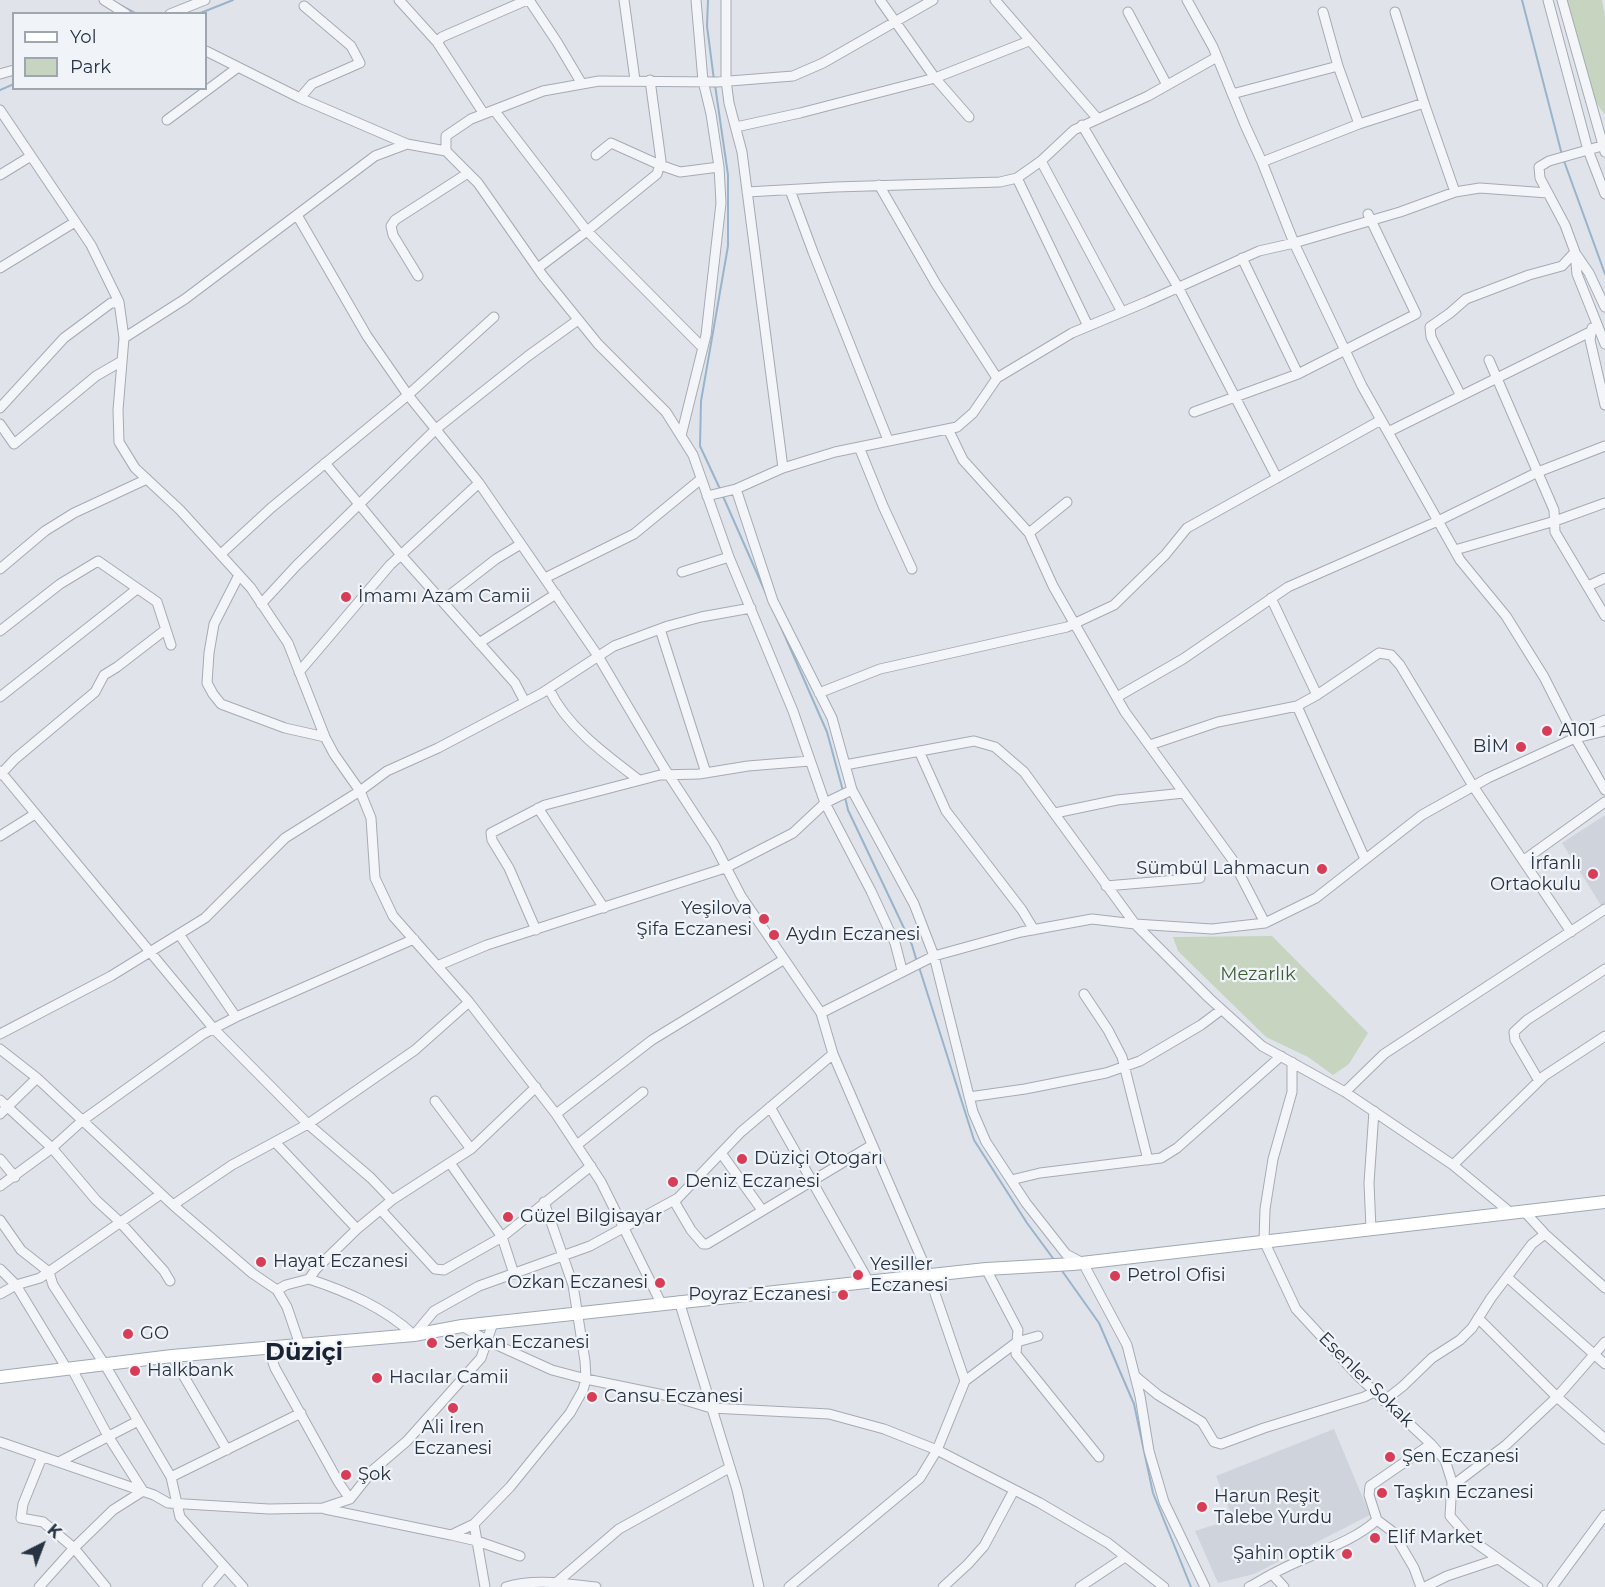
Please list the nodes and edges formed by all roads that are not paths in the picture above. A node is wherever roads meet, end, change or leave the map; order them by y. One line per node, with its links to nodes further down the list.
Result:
1 (104, 0): 15 (street)
2 (205, 0): 16 (street)
3 (399, 0): 22 (street)
4 (528, 0): 22 (street); 31 (street)
5 (624, 0): 29 (street)
6 (696, 0): 30 (street)
7 (726, 0): 30 (street)
8 (880, 0): 20 (street)
9 (933, 0): 20 (street)
10 (995, 0): 21 (street)
11 (1187, 0): 24 (street)
12 (1548, 0): 47 (street)
13 (1562, 0): 46 (street)
14 (304, 6): 34 (street)
15 (123, 12)
16 (175, 12)
17 (1128, 12): 32 (street)
18 (1323, 12): 25 (street)
19 (1395, 12): 35 (street)
20 (895, 22): 27 (street); 30 (street)
21 (1029, 41): 27 (street); 40 (street)
22 (437, 42): 38 (street)
23 (207, 52): 26 (street)
24 (1217, 57): 32 (street); 33 (street)
25 (1338, 66): 33 (street); 42 (street)
26 (237, 68): 34 (street); 41 (street)
27 (935, 78): 39 (street); 44 (street)
28 (650, 80): 29 (street); 30 (street); 53 (street)
29 (635, 81): 31 (street)
30 (714, 81): 44 (street); 54 (street)
31 (582, 84): 37 (street)
32 (1167, 85): 40 (street)
33 (1232, 94): 52 (street)
34 (300, 98): 45 (street)
35 (1424, 103): 42 (street); 61 (street)
36 (0, 110): 50 (street)
37 (494, 110): 38 (street); 67 (street)
38 (484, 114): 48 (street)
39 (969, 117)
40 (1097, 118): 43 (street)
41 (167, 120)
42 (1359, 124): 52 (street)
43 (1083, 125): 51 (street); 74 (street)
44 (736, 127): 60 (street)
45 (407, 144): 48 (street); 64 (street)
46 (1604, 148): 47 (street)
47 (1588, 150): 62 (street); 63 (street)
48 (446, 151): 55 (street)
49 (596, 155): 53 (street)
50 (31, 156): 56 (street); 66 (street)
51 (1041, 161): 57 (street); 77 (street)
52 (1262, 162): 68 (street)
53 (660, 165): 54 (street); 67 (street)
54 (719, 167): 85 (street)
55 (468, 173): 72 (street); 73 (street)
56 (0, 175)
57 (1017, 178): 58 (street); 81 (street)
58 (879, 185): 59 (street); 91 (street)
59 (790, 190): 60 (street); 105 (street)
60 (747, 192): 110 (street)
61 (1455, 192): 62 (street); 65 (street)
62 (1548, 193): 69 (street)
63 (1605, 194)
64 (297, 215): 83 (street); 93 (street)
65 (1370, 217): 68 (street); 86 (street)
66 (75, 222): 71 (street); 75 (street)
67 (587, 231): 72 (street); 85 (street)
68 (1294, 243): 70 (street); 86 (street)
69 (1575, 252): 76 (street); 79 (street); 92 (street)
70 (1242, 258): 74 (street); 89 (street)
71 (0, 268)
72 (538, 268): 80 (street)
73 (418, 276)
74 (1178, 287): 77 (street); 94 (street)
75 (119, 302): 83 (street); 96 (street)
76 (1605, 307)
77 (1122, 312): 81 (street)
78 (494, 316): 93 (street)
79 (1594, 319): 82 (street); 84 (street)
80 (578, 320): 100 (street); 104 (street)
81 (1088, 326): 91 (street)
82 (1592, 331): 90 (street); 95 (street)
83 (124, 338): 88 (street)
84 (1605, 344)
85 (703, 348): 104 (street)
86 (1344, 349): 89 (street); 98 (street)
87 (1489, 360): 90 (street)
88 (122, 361): 103 (street); 113 (street)
89 (1298, 375): 94 (street)
90 (1497, 376): 92 (street); 111 (street)
91 (997, 378): 101 (street)
92 (1460, 394): 102 (street)
93 (408, 395): 100 (street); 109 (street)
94 (1237, 398): 97 (street); 112 (street)
95 (1605, 405)
96 (0, 408)
97 (1194, 412)
98 (1381, 420): 102 (street); 112 (street)
99 (0, 424): 103 (street)
100 (436, 429): 115 (street); 120 (street)
101 (948, 429): 105 (street); 123 (street)
102 (1388, 432): 121 (street)
103 (8, 435): 106 (street)
104 (681, 436): 114 (street)
105 (888, 440): 108 (street)
106 (0, 443)
107 (1605, 446): 111 (street)
108 (859, 447): 110 (street); 130 (street)
109 (325, 464): 120 (street); 126 (street)
110 (783, 468): 116 (street)
111 (1538, 472): 121 (street); 122 (street)
112 (1277, 478): 143 (street)
113 (147, 479): 126 (street); 129 (street)
114 (701, 479): 117 (street); 133 (street)
115 (479, 483): 124 (street); 127 (street)
116 (733, 490): 117 (street); 152 (street)
117 (709, 495): 128 (street)
118 (1066, 502): 123 (street)
119 (1605, 503): 122 (street)
120 (359, 505): 127 (street); 140 (street)
121 (1438, 521): 125 (street); 138 (street)
122 (1555, 521): 125 (street); 135 (street)
123 (1029, 533): 143 (street)
124 (521, 544): 133 (street); 139 (street)
125 (1455, 550): 161 (street)
126 (220, 555): 132 (street)
127 (401, 555): 139 (street); 150 (street)
128 (729, 557): 131 (street); 141 (street)
129 (0, 569)
130 (912, 569)
131 (682, 572)
132 (239, 575): 140 (street); 160 (street)
133 (545, 578): 137 (street)
134 (1605, 578): 135 (street)
135 (1588, 586): 142 (street)
136 (137, 589): 145 (street); 146 (street); 154 (street)
137 (556, 594): 147 (street); 149 (street)
138 (1271, 598): 153 (street); 155 (street)
139 (442, 602): 147 (street)
140 (261, 604): 150 (street)
141 (751, 609): 144 (street); 164 (street)
142 (1605, 616)
143 (1074, 624): 152 (street); 155 (street)
144 (660, 629): 149 (street); 167 (street)
145 (165, 630): 148 (street); 166 (street)
146 (0, 631)
147 (479, 643): 156 (street)
148 (171, 645)
149 (598, 656): 151 (street); 168 (street)
150 (299, 672): 160 (street)
151 (549, 689): 156 (street); 169 (street)
152 (819, 693): 165 (street)
153 (1317, 696): 157 (street); 170 (street)
154 (0, 697)
155 (1117, 697): 162 (street)
156 (525, 702): 172 (street)
157 (1297, 706): 162 (street); 181 (street)
158 (1605, 720): 161 (street)
159 (1605, 731): 161 (street)
160 (325, 737): 172 (street)
161 (1575, 738): 170 (street); 171 (street)
162 (1150, 745): 174 (street)
163 (919, 751): 165 (street); 178 (street); 191 (street)
164 (810, 761): 167 (street); 175 (street)
165 (845, 765): 173 (street)
166 (1, 773): 179 (street)
167 (706, 773): 168 (street)
168 (669, 776): 169 (street); 183 (street)
169 (639, 780): 177 (street)
170 (1473, 786): 181 (street); 182 (street)
171 (1605, 790)
172 (360, 791): 193 (street); 194 (street)
173 (851, 791): 175 (street); 196 (street)
174 (1184, 793): 178 (street); 188 (street)
175 (828, 802): 183 (street); 199 (street)
176 (1605, 802): 182 (street)
177 (538, 808): 186 (street); 190 (street)
178 (1055, 813): 185 (street)
179 (35, 814): 180 (street); 195 (street)
180 (0, 836)
181 (1365, 859): 188 (street)
182 (1524, 860): 192 (street)
183 (725, 868): 186 (street); 197 (street)
184 (1200, 878): 185 (street)
185 (1106, 886): 189 (street)
186 (604, 908): 190 (street)
187 (1605, 909): 192 (street)
188 (1265, 923): 189 (street)
189 (1135, 924): 191 (street); 203 (street)
190 (537, 930): 198 (street)
191 (1034, 930): 196 (street)
192 (1570, 932): 218 (street)
193 (179, 934): 195 (street); 205 (street)
194 (414, 939): 198 (street); 205 (street)
195 (151, 954): 206 (street); 207 (street)
196 (932, 957): 199 (street); 219 (street)
197 (783, 960): 204 (street); 226 (street)
198 (437, 966): 202 (street)
199 (905, 969): 204 (street)
200 (1605, 969): 215 (street)
201 (1084, 994): 213 (street)
202 (469, 1002): 216 (street); 228 (street)
203 (1221, 1010): 211 (street); 213 (street)
204 (821, 1013): 210 (street)
205 (236, 1017): 206 (street)
206 (214, 1029): 227 (street); 228 (street)
207 (0, 1034)
208 (1605, 1036): 215 (street)
209 (0, 1049): 214 (street)
210 (833, 1054): 223 (street); 231 (street)
211 (1281, 1056): 212 (street); 236 (street)
212 (1292, 1062): 218 (street); 261 (street)
213 (1124, 1067): 219 (street); 236 (street)
214 (37, 1078): 222 (street); 227 (street)
215 (1539, 1081): 239 (street)
216 (536, 1087): 226 (street); 233 (street)
217 (643, 1092): 230 (street)
218 (1345, 1092): 224 (street)
219 (969, 1097): 242 (street)
220 (0, 1100): 222 (street)
221 (435, 1101): 233 (street)
222 (8, 1107): 225 (street); 232 (street)
223 (770, 1107): 234 (street); 241 (street)
224 (1374, 1111): 239 (street); 258 (street)
225 (0, 1114)
226 (556, 1114): 230 (street)
227 (83, 1120): 232 (street); 244 (street)
228 (309, 1124): 229 (street); 245 (street)
229 (275, 1142): 249 (street); 256 (street)
230 (577, 1145): 238 (street)
231 (872, 1145): 241 (street); 268 (street)
232 (52, 1148): 240 (street); 255 (street)
233 (471, 1149): 237 (street)
234 (721, 1153): 246 (street); 251 (street)
235 (0, 1159): 240 (street)
236 (1148, 1160): 242 (street)
237 (450, 1164): 245 (street); 260 (street)
238 (591, 1166): 247 (street); 257 (street)
239 (1453, 1166): 253 (street)
240 (15, 1177): 243 (street)
241 (812, 1180): 251 (street); 272 (street)
242 (1011, 1180): 263 (street)
243 (0, 1186)
244 (161, 1194): 249 (street); 255 (street)
245 (392, 1200): 250 (street)
246 (674, 1201): 251 (street); 257 (street)
247 (544, 1202): 260 (street); 262 (street)
248 (1605, 1203): 252 (main road)
249 (173, 1205): 275 (street)
250 (381, 1210): 256 (street); 260 (street)
251 (762, 1210)
252 (1524, 1211): 253 (main road); 259 (street)
253 (1511, 1213): 258 (main road)
254 (0, 1220): 266 (street)
255 (120, 1222): 266 (street); 271 (street)
256 (357, 1228): 270 (street)
257 (624, 1229): 262 (street); 278 (street)
258 (1371, 1229): 261 (main road)
259 (1545, 1234): 269 (street); 274 (street)
260 (502, 1237): 267 (street)
261 (1264, 1241): 263 (main road); 299 (street, Esenler Sokak)
262 (564, 1256): 267 (street); 279 (street)
263 (1078, 1263): 265 (main road); 295 (street)
264 (0, 1269): 273 (street)
265 (986, 1269): 268 (main road); 287 (street)
266 (49, 1272): 273 (street); 293 (street)
267 (514, 1274): 283 (street)
268 (929, 1276): 272 (main road); 298 (street)
269 (1507, 1277): 280 (street); 290 (street)
270 (309, 1279): 275 (street); 283 (street)
271 (170, 1281)
272 (869, 1282): 277 (main road)
273 (16, 1285): 276 (street); 294 (street)
274 (1605, 1288)
275 (277, 1290): 288 (street)
276 (0, 1294)
277 (679, 1301): 278 (main road); 302 (street)
278 (661, 1303): 279 (main road)
279 (577, 1315): 281 (main road); 297 (street)
280 (1478, 1318): 300 (street); 301 (street)
281 (493, 1323): 282 (main road); 285 (street)
282 (462, 1326): 283 (main road); 285 (street)
283 (414, 1335): 288 (main road)
284 (1038, 1336): 287 (street)
285 (488, 1341): 297 (street); 319 (street)
286 (1605, 1341): 290 (street)
287 (1017, 1342): 298 (street); 312 (street)
288 (300, 1345): 289 (main road)
289 (268, 1348): 291 (main road); 303 (street)
290 (1594, 1354): 292 (street); 300 (street)
291 (172, 1356): 293 (main road); 309 (street)
292 (1605, 1364)
293 (105, 1365): 294 (main road); 304 (street)
294 (70, 1369): 296 (main road); 305 (street)
295 (1135, 1376): 299 (street); 346 (street)
296 (0, 1377)
297 (586, 1379): 302 (street); 324 (street)
298 (965, 1381): 310 (street)
299 (1374, 1392): 301 (street, Esenler Sokak)
300 (1557, 1397): 306 (street); 316 (street)
301 (1384, 1401): 308 (street, Esenler Sokak)
302 (711, 1408): 310 (street); 314 (street)
303 (301, 1413): 309 (street); 319 (street)
304 (138, 1421): 305 (street); 315 (street)
305 (108, 1436): 313 (street); 318 (street)
306 (1605, 1439)
307 (0, 1442): 311 (street)
308 (1431, 1444): 316 (street, Esenler Sokak); 323 (street)
309 (227, 1450): 315 (street)
310 (937, 1450): 317 (street); 342 (street)
311 (42, 1456): 313 (street); 327 (street)
312 (1099, 1457)
313 (59, 1462): 318 (street)
314 (729, 1468): 333 (street); 341 (street)
315 (171, 1477): 320 (street)
316 (1452, 1486): 330 (street, Esenler Sokak)
317 (1014, 1490): 329 (street); 343 (street)
318 (143, 1491): 320 (street); 327 (street)
319 (350, 1499): 321 (street)
320 (178, 1504): 321 (street); 331 (street)
321 (323, 1508): 325 (street)
322 (1605, 1515): 351 (street)
323 (1377, 1520): 332 (street); 349 (street)
324 (474, 1524): 325 (street); 326 (street)
325 (451, 1535): 326 (street)
326 (477, 1541): 328 (street); 338 (street)
327 (74, 1548): 334 (street); 335 (street)
328 (520, 1556)
329 (1125, 1557): 344 (street); 345 (street)
330 (1498, 1559): 349 (street); 350 (street, Esenler Sokak)
331 (224, 1567): 336 (street); 337 (street)
332 (1272, 1574): 347 (street); 348 (street)
333 (556, 1583): 339 (street); 340 (street)
334 (39, 1587)
335 (106, 1587)
336 (207, 1587)
337 (243, 1587)
338 (485, 1587)
339 (507, 1587)
340 (596, 1587)
341 (759, 1587)
342 (789, 1587)
343 (943, 1587)
344 (1080, 1587)
345 (1164, 1587)
346 (1205, 1587)
347 (1249, 1587)
348 (1284, 1587)
349 (1423, 1587)
350 (1538, 1587)
351 (1552, 1587)

